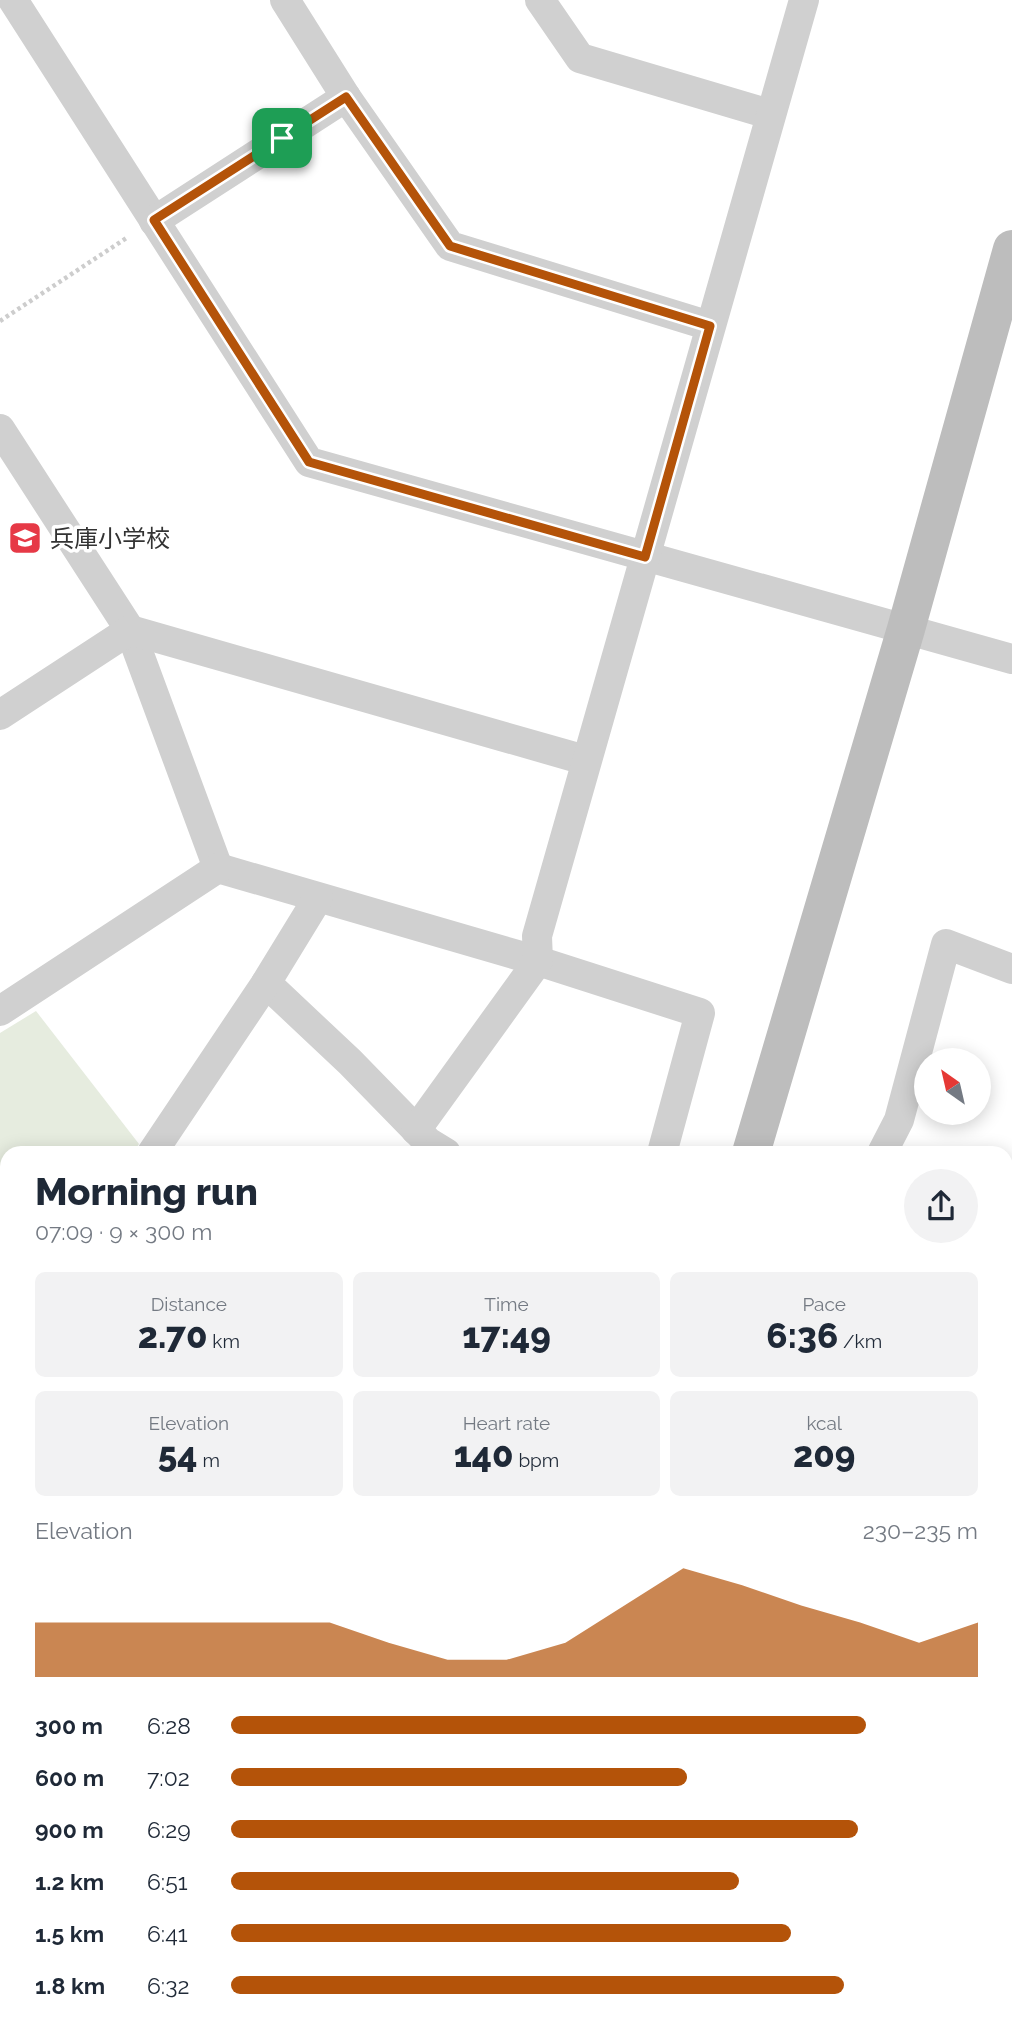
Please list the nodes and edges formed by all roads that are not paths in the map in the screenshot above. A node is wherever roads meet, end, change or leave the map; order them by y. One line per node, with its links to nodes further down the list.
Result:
1 (13, 0): 7 (street)
2 (285, 0): 5 (street)
3 (540, 0): 6 (street)
4 (804, 0): 6 (street)
5 (346, 97): 7 (street); 9 (street)
6 (769, 114): 9 (street)
7 (154, 220): 11 (street)
8 (1012, 248): 12 (street)
9 (710, 326): 11 (street)
10 (0, 429): 13 (street)
11 (645, 557): 12 (street); 16 (street)
12 (906, 629): 14 (street); 26 (street)
13 (130, 630): 15 (street); 16 (street); 17 (street)
14 (1012, 659)
15 (0, 715)
16 (585, 760): 19 (street)
17 (218, 867): 18 (street); 22 (street)
18 (318, 898): 19 (street); 21 (street)
19 (538, 961): 23 (street); 25 (street)
20 (1012, 969): 27 (street)
21 (266, 983): 23 (street); 24 (street)
22 (0, 1011)
23 (428, 1144)
24 (157, 1146)
25 (664, 1146)
26 (753, 1146)
27 (886, 1146)

